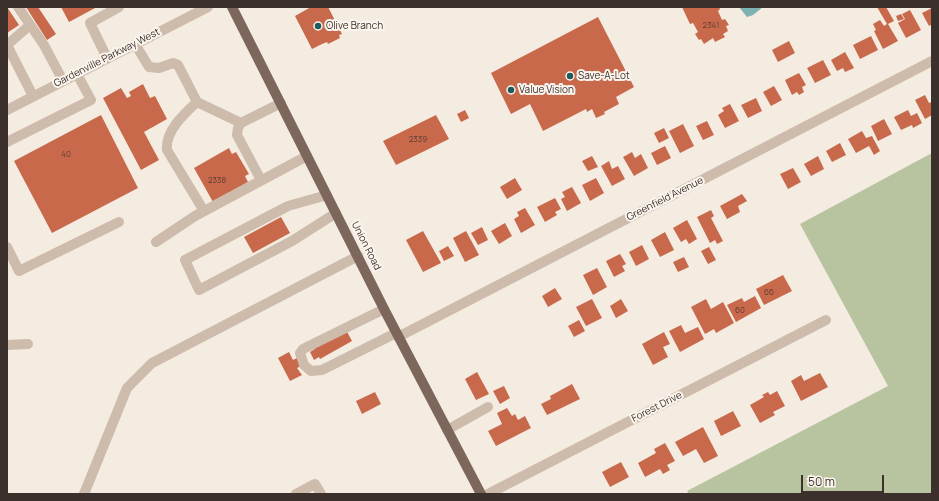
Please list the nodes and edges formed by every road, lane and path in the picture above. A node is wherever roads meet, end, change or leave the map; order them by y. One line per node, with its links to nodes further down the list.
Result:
1 (18, 7): 5 (street)
2 (119, 7): 8 (street)
3 (208, 7): 6 (street, Gardenville Parkway West)
4 (232, 7): 14 (main road, Union Road)
5 (30, 25): 7 (street); 11 (street)
6 (135, 44): 8 (street, Gardenville Parkway West); 13 (street)
7 (7, 45): 12 (street)
8 (108, 58): 10 (street, Gardenville Parkway West)
9 (932, 61): 29 (street, Greenfield Avenue)
10 (77, 74): 11 (street, Gardenville Parkway West); 17 (street)
11 (63, 81): 12 (street, Gardenville Parkway West)
12 (33, 96): 15 (street, Gardenville Parkway West)
13 (197, 102): 16 (street); 21 (street)
14 (281, 103): 16 (street); 18 (main road, Union Road)
15 (7, 110)
16 (241, 124): 19 (street)
17 (7, 142)
18 (307, 156): 19 (street); 20 (main road, Union Road)
19 (261, 180): 21 (street)
20 (327, 195): 22 (main road, Union Road); 22 (street)
21 (204, 211): 24 (street)
22 (336, 213): 26 (main road, Union Road)
23 (119, 222): 25 (street)
24 (156, 242)
25 (7, 247)
26 (358, 256): 27 (main road, Union Road); 34 (street)
27 (384, 309): 29 (main road, Union Road); 29 (street, Greenfield Avenue)
28 (826, 320): 38 (street, Forest Drive)
29 (397, 335): 33 (main road, Union Road)
30 (28, 344): 31 (street)
31 (7, 345)
32 (488, 407): 33 (street)
33 (447, 430): 37 (main road, Union Road)
34 (84, 494)
35 (296, 494): 36 (street)
36 (321, 494)
37 (481, 494)
38 (488, 494)

